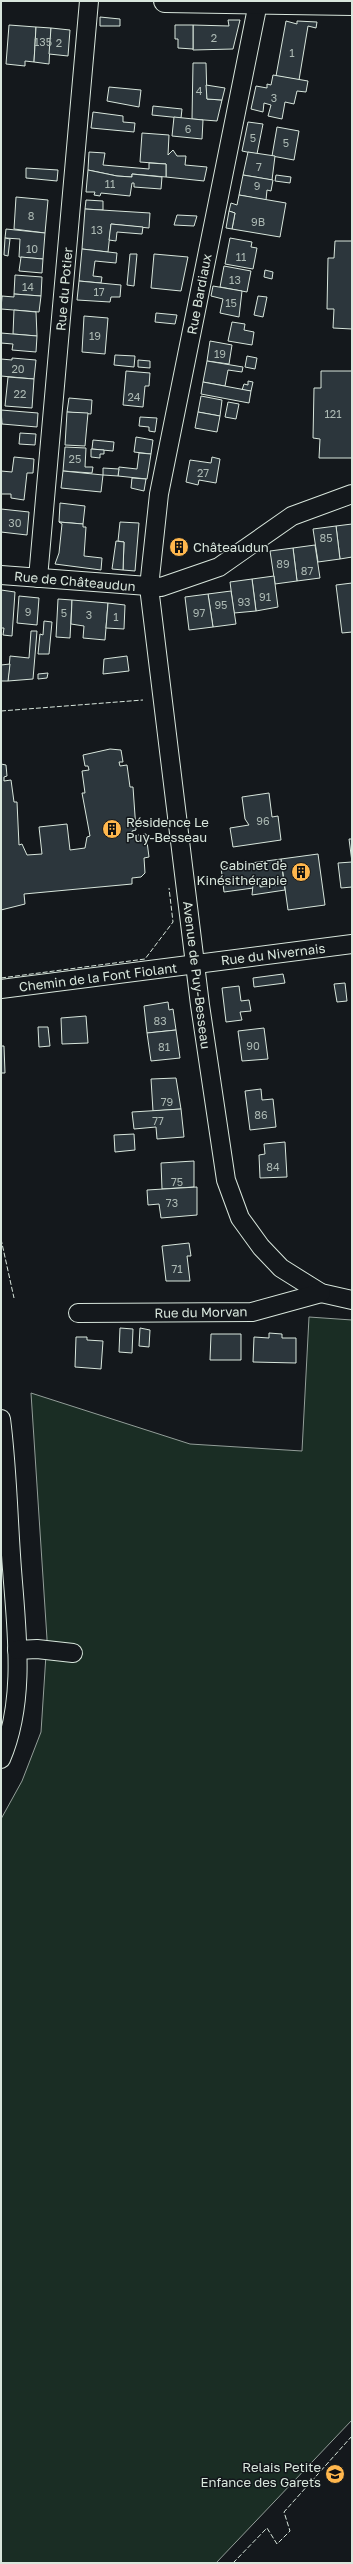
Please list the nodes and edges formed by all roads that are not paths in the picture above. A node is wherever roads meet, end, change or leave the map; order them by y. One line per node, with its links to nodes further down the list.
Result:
1 (89, 1): 7 (street, Rue du Potier)
2 (165, 1): 3 (street)
3 (256, 3): 4 (street); 8 (street, Rue Bardiaux)
4 (352, 4)
5 (352, 494): 8 (street, Rue de Châteaudun)
6 (1, 574): 7 (street, Rue de Châteaudun)
7 (38, 578): 8 (street, Rue de Châteaudun)
8 (149, 587): 10 (street, Avenue de Puy-Besseau)
9 (352, 944): 10 (street, Rue du Nivernais)
10 (195, 964): 11 (street, Chemin de la Font Fiolant); 12 (street, Avenue de Puy-Besseau)
11 (1, 989)
12 (321, 1293): 13 (street, Avenue de Puy-Besseau); 14 (street, Rue du Morvan)
13 (352, 1300)
14 (78, 1313)
15 (1, 1419): 16 (street)
16 (8, 1623): 17 (street)
17 (17, 1650): 18 (street); 19 (street)
18 (73, 1654)
19 (1, 1759)

